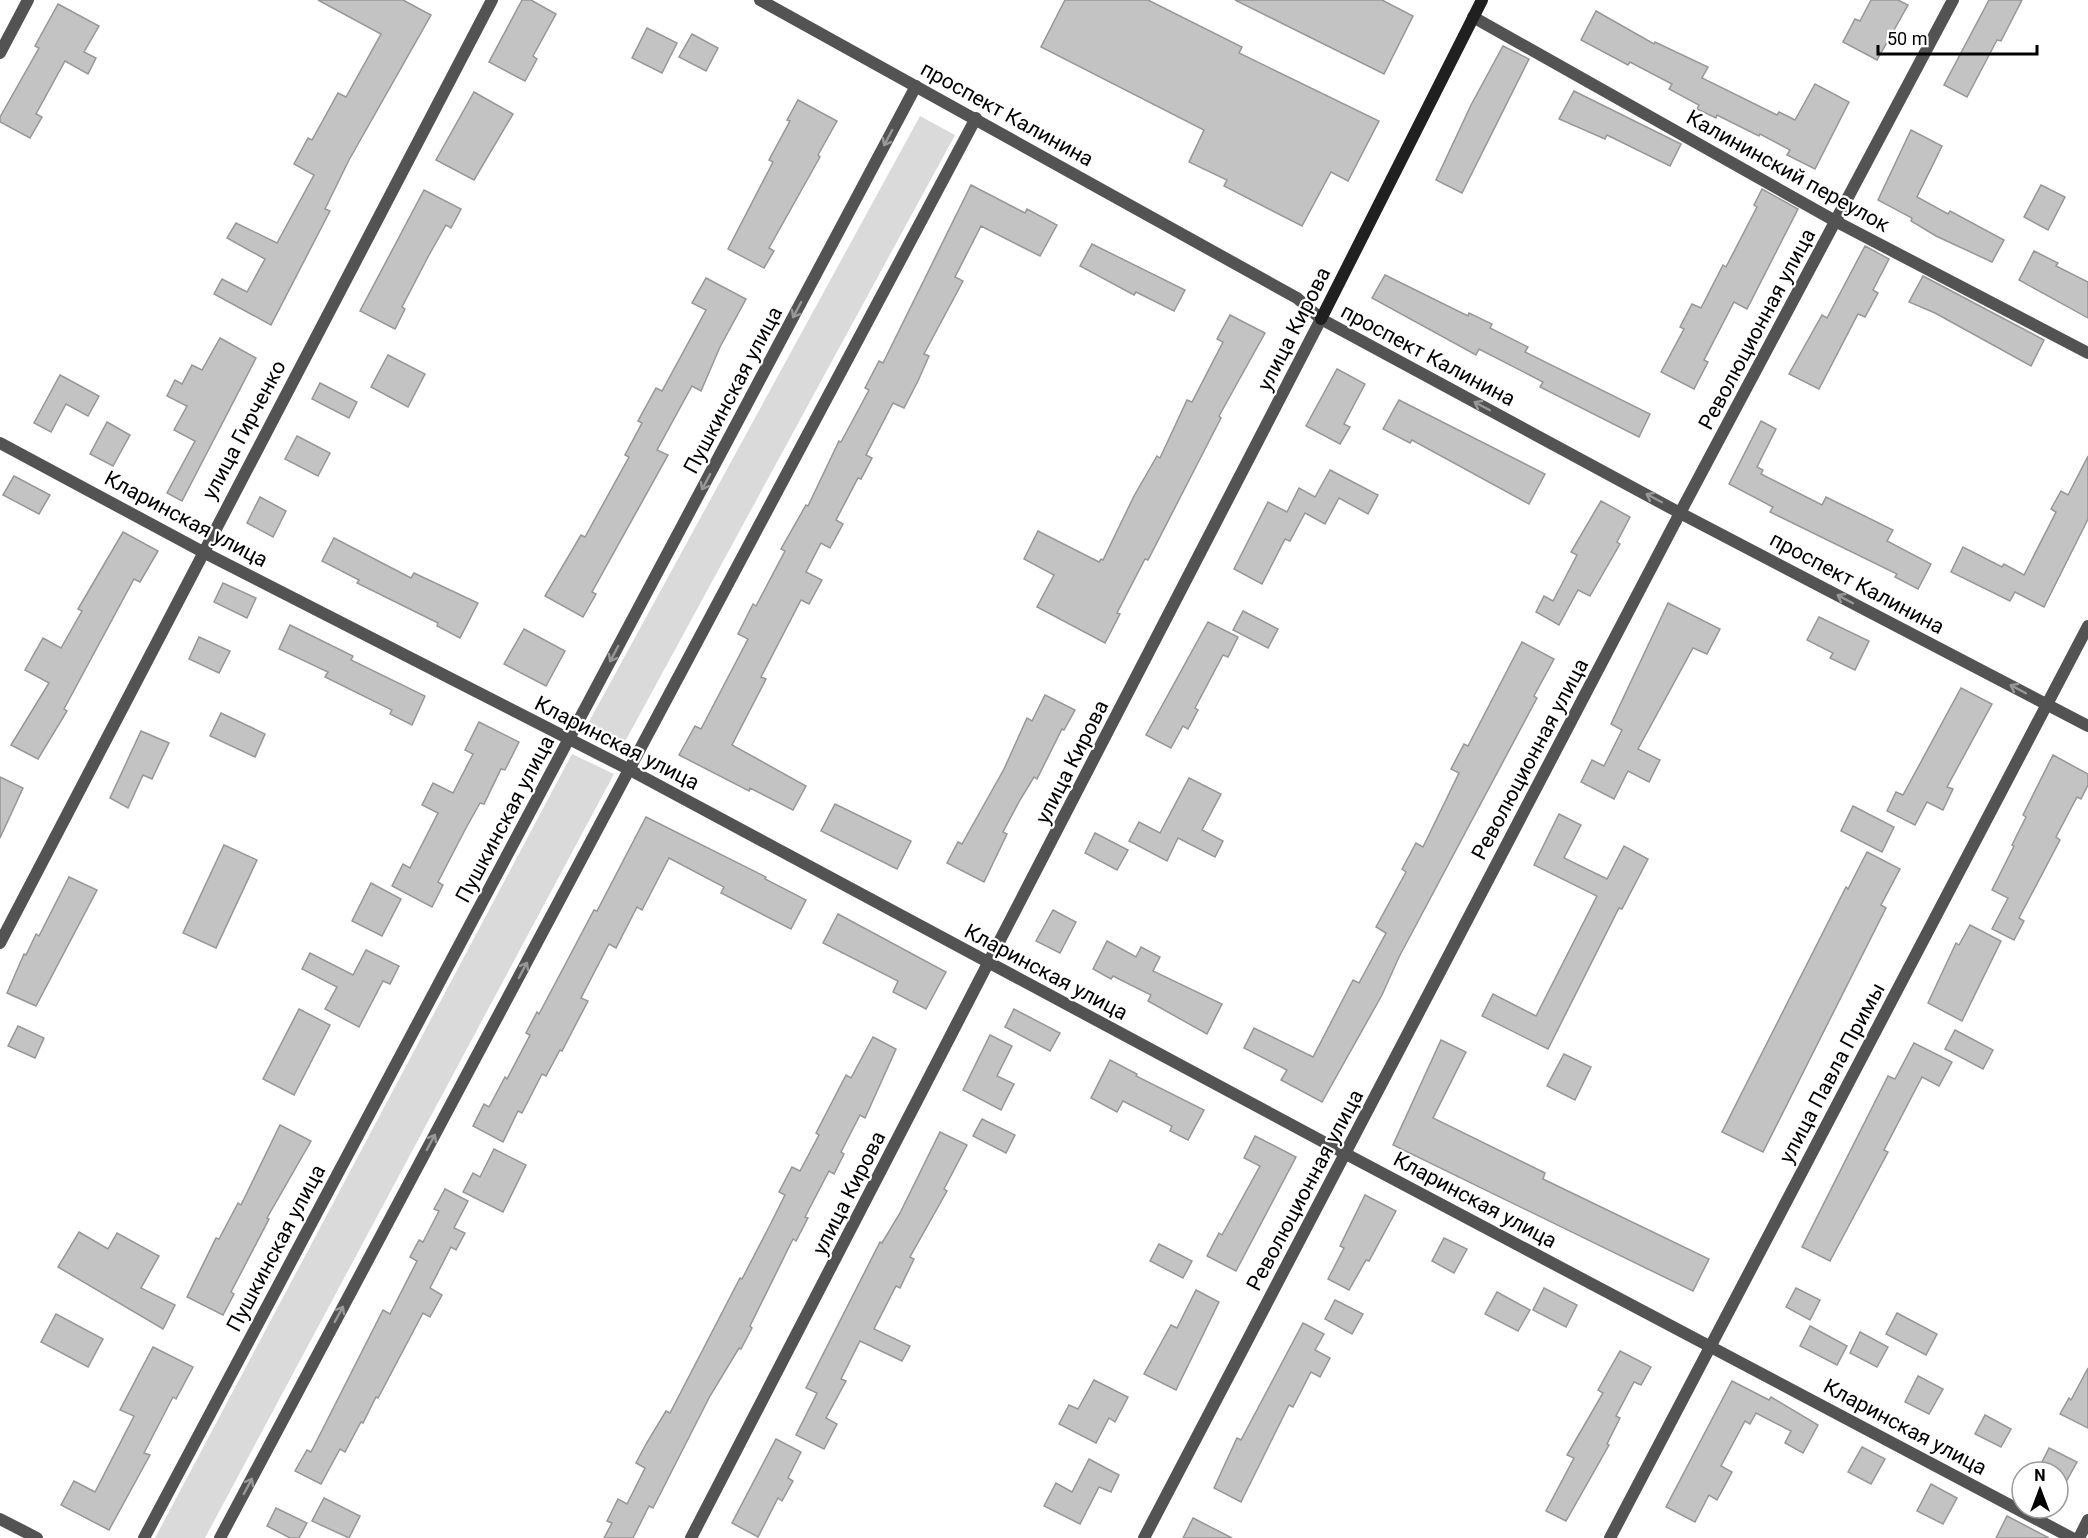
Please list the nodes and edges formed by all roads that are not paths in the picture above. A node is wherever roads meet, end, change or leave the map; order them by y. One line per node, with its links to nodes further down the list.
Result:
1 (28, 0): 7 (street)
2 (492, 0): 15 (street, улица Гирченко)
3 (760, 0): 8 (street, проспект Калинина)
4 (1482, 0): 6 (main road, улица Кирова)
5 (1953, 0): 10 (street, Революционная улица)
6 (1473, 17): 10 (street, Калининский переулок); 11 (main road, улица Кирова)
7 (0, 53)
8 (916, 86): 9 (street, проспект Калинина); 19 (street, Пушкинская улица, one-way to 19)
9 (976, 118): 11 (street, проспект Калинина); 20 (street)
10 (1837, 222): 12 (street, Калининский переулок); 14 (street, Революционная улица)
11 (1321, 319): 14 (street, проспект Калинина, one-way to 11); 22 (street, улица Кирова)
12 (2088, 353)
13 (0, 442): 15 (street, Кларинская улица)
14 (1680, 513): 17 (street, проспект Калинина, one-way to 14); 23 (street, Революционная улица)
15 (203, 552): 19 (street, Кларинская улица); 21 (street, улица Гирченко)
16 (2088, 626): 17 (street, улица Павла Примы)
17 (2047, 705): 18 (street, проспект Калинина); 24 (street, улица Павла Примы)
18 (2088, 726)
19 (569, 740): 20 (street, Кларинская улица); 28 (street, Пушкинская улица)
20 (630, 770): 22 (street, Кларинская улица); 29 (street, one-way to 20)
21 (0, 943)
22 (990, 964): 23 (street, Кларинская улица); 30 (street, улица Кирова)
23 (1346, 1154): 24 (street, Кларинская улица); 31 (street, Революционная улица)
24 (1711, 1347): 32 (street, улица Павла Примы); 33 (street, Кларинская улица)
25 (0, 1519): 27 (street)
26 (2088, 1520): 34 (street)
27 (37, 1538)
28 (144, 1538)
29 (220, 1538)
30 (691, 1538)
31 (1144, 1538)
32 (1610, 1538)
33 (2072, 1538)
34 (2079, 1538)

